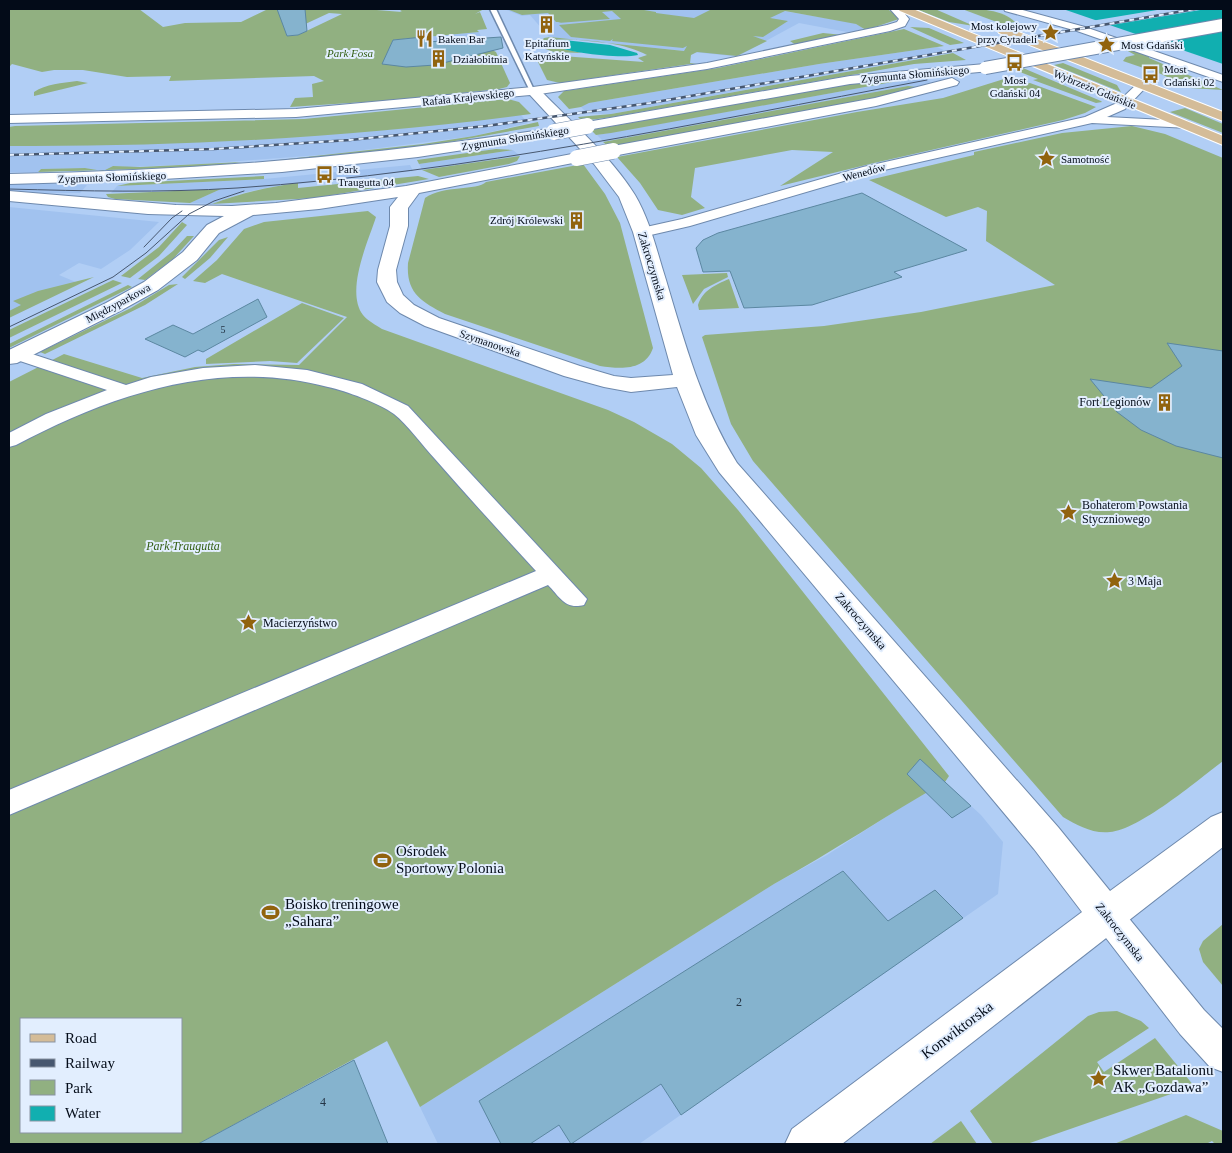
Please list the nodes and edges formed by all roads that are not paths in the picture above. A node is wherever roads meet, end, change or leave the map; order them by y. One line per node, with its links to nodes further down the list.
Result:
1 (493, 9): 10 (lane)
2 (895, 9): 10 (street, Rafała Krajewskiego)
3 (904, 9): 11 (main road, Wybrzeże Gdańskie)
4 (1009, 9): 8 (street)
5 (1223, 25): 7 (main road, bridge)
6 (991, 26): 9 (main road, Wybrzeże Gdańskie)
7 (985, 68): 16 (main road, Zygmunta Słomińskiego); 19 (main road, Zygmunta Słomińskiego, bridge)
8 (1223, 79)
9 (1142, 85): 11 (street, Wenedów); 12 (main road, Wybrzeże Gdańskie)
10 (532, 91): 13 (main road, Rafała Krajewskiego); 16 (main road, Zakroczymska)
11 (1127, 102): 14 (street, Wenedów); 15 (main road, Wybrzeże Gdańskie)
12 (1223, 117)
13 (9, 119)
14 (1089, 120): 15 (street, Wenedów); 30 (street, Wenedów)
15 (1184, 125): 17 (main road, Wybrzeże Gdańskie)
16 (585, 134): 18 (main road, Zygmunta Słomińskiego, bridge); 30 (main road, Zakroczymska)
17 (1223, 141)
18 (495, 142): 19 (main road); 20 (main road, Zygmunta Słomińskiego)
19 (526, 168): 22 (main road, Zygmunta Słomińskiego)
20 (123, 177): 21 (main road, Zygmunta Słomińskiego); 25 (main road)
21 (9, 179)
22 (415, 188): 24 (main road, Zygmunta Słomińskiego); 26 (main road)
23 (9, 196): 25 (main road, Zygmunta Słomińskiego)
24 (366, 197): 26 (main road); 27 (main road, Zygmunta Słomińskiego)
25 (96, 205): 28 (main road, Zygmunta Słomińskiego)
26 (399, 207): 32 (main road, Szymanowska)
27 (250, 210): 28 (main road, Zygmunta Słomińskiego); 29 (main road, Międzyparkowa)
28 (201, 211): 29 (main road)
29 (214, 230): 31 (main road, Międzyparkowa)
30 (642, 232): 32 (main road, Zakroczymska)
31 (13, 356): 33 (street)
32 (685, 380): 39 (main road, Zakroczymska)
33 (121, 391): 34 (street); 35 (street)
34 (9, 440)
35 (552, 574): 36 (street); 37 (street)
36 (575, 600)
37 (9, 803)
38 (1223, 826): 39 (main road, Konwiktorska)
39 (1107, 916): 40 (street, Zakroczymska); 41 (main road, Konwiktorska)
40 (1223, 1054)
41 (807, 1144)

